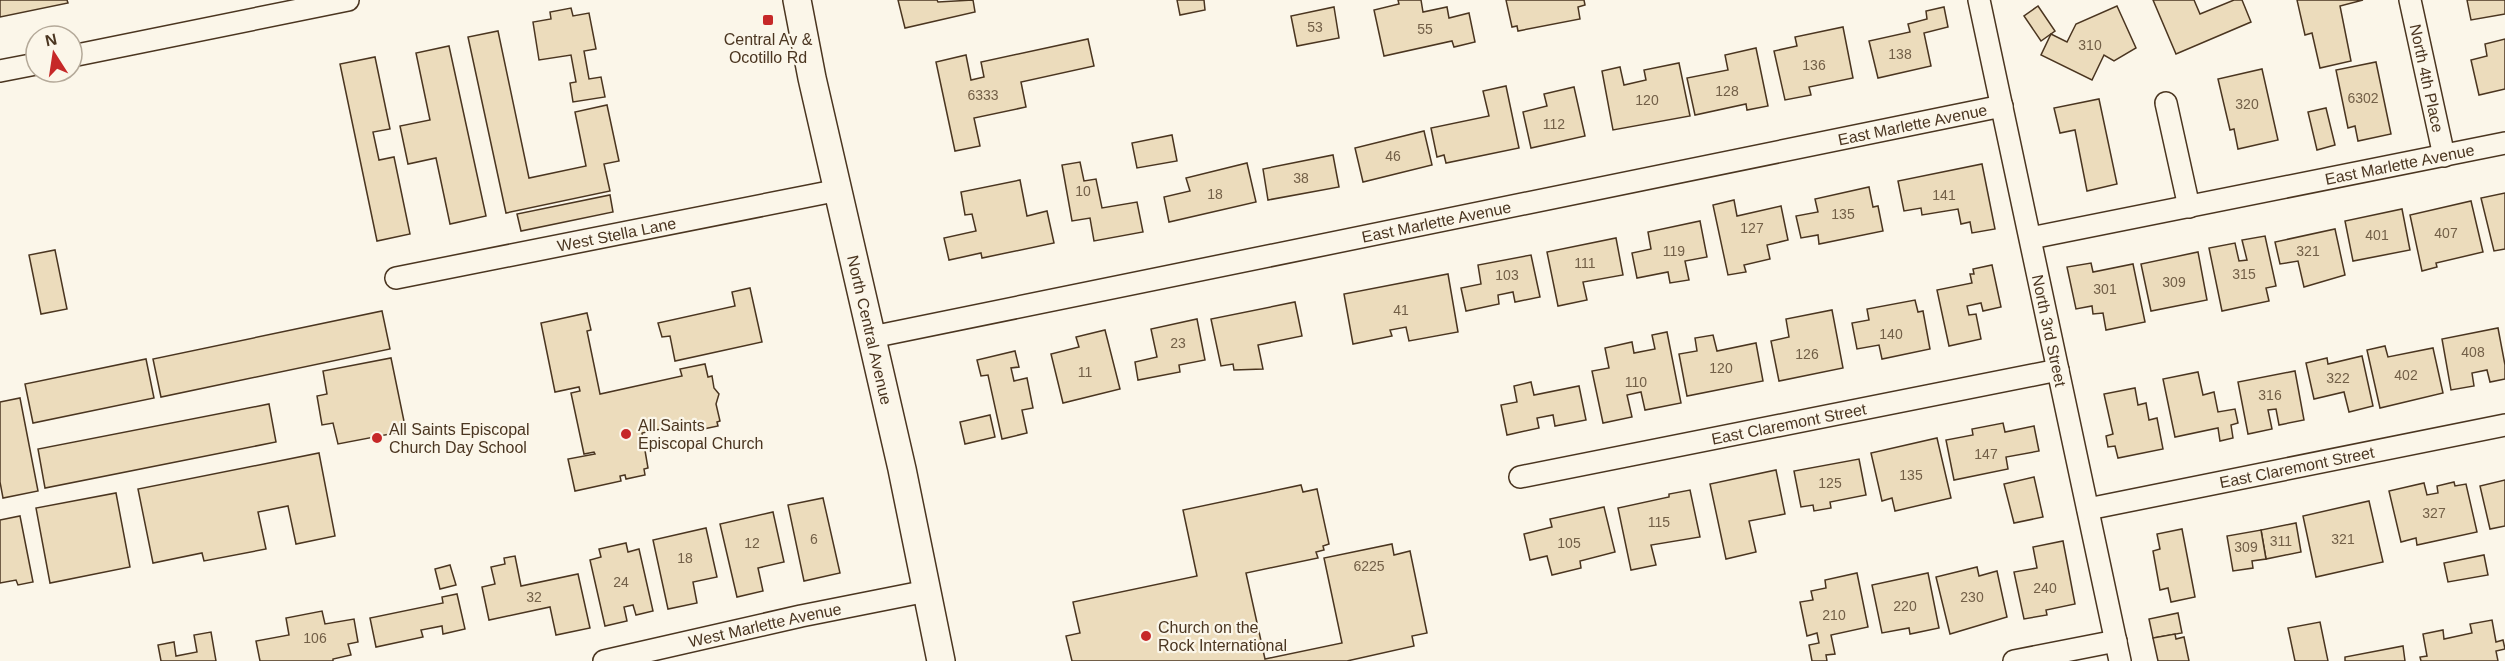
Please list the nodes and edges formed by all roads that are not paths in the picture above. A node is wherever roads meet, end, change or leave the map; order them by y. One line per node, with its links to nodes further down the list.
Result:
1 (348, 0): 5 (street)
2 (797, 0): 12 (main road, North Central Avenue)
3 (1978, 0): 9 (street, North 3rd Street)
4 (2410, 0): 11 (street, North 4th Place)
5 (84, 54)
6 (24, 66): 7 (street)
7 (0, 71)
8 (2166, 103): 13 (street)
9 (2002, 106): 14 (street, North 3rd Street); 16 (street, East Marlette Avenue)
10 (2505, 144): 11 (street, East Marlette Avenue)
11 (2444, 156): 13 (street, East Marlette Avenue)
12 (839, 190): 15 (street, West Stella Lane); 16 (main road, North Central Avenue)
13 (2189, 207): 14 (street, East Marlette Avenue)
14 (2031, 238): 17 (street, North 3rd Street)
15 (396, 278)
16 (872, 337): 21 (main road, North Central Avenue)
17 (2058, 370): 19 (street, East Claremont Street); 20 (street, North 3rd Street)
18 (2505, 425): 20 (street, East Claremont Street)
19 (1520, 477)
20 (2088, 509): 22 (street, North 3rd Street)
21 (927, 591): 23 (street, West Marlette Avenue); 24 (main road, North Central Avenue)
22 (2118, 651): 25 (street)
23 (604, 661)
24 (941, 661)
25 (2014, 661)

